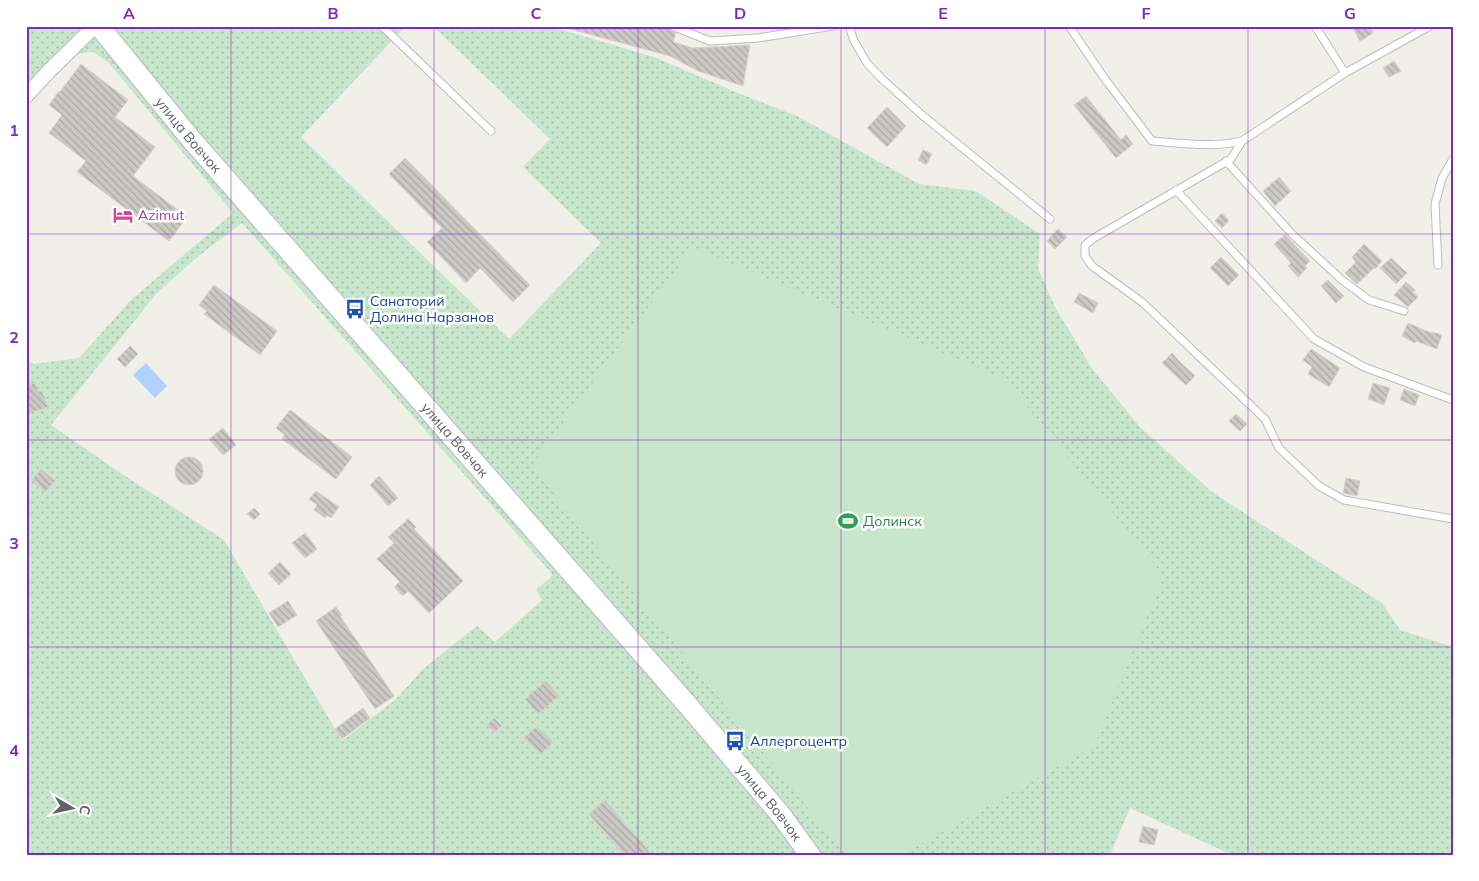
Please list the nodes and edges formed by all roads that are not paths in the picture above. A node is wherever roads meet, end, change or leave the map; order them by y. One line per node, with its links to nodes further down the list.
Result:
1 (95, 26): 11 (street)
2 (99, 26): 22 (street, улица Вовчок)
3 (382, 26): 12 (lane)
4 (672, 26): 5 (lane)
5 (833, 26)
6 (849, 26): 17 (lane)
7 (1069, 26): 13 (lane)
8 (1315, 26): 10 (lane)
9 (1430, 26): 10 (lane)
10 (1345, 73): 13 (lane)
11 (26, 96)
12 (491, 131)
13 (1242, 141): 15 (lane)
14 (1453, 158): 18 (lane)
15 (1226, 162): 16 (lane); 19 (lane)
16 (1176, 190): 20 (lane); 21 (lane)
17 (1050, 219)
18 (1438, 265)
19 (1404, 311)
20 (1453, 400)
21 (1453, 519)
22 (810, 855)

